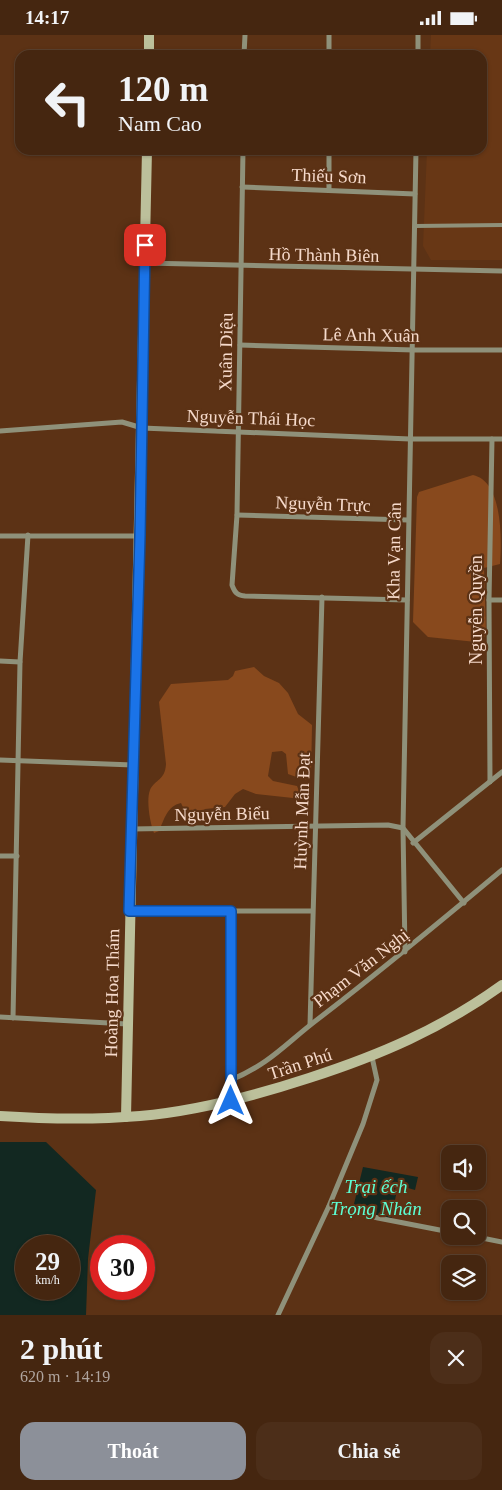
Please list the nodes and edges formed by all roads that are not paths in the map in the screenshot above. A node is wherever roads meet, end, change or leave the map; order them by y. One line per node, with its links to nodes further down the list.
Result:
1 (149, 35): 5 (street)
2 (244, 35): 6 (street)
3 (329, 35): 7 (street)
4 (418, 35): 8 (street)
5 (149, 50)
6 (244, 50)
7 (329, 50)
8 (418, 50)
9 (147, 155): 18 (street, Hoàng Hoa Thám)
10 (243, 155): 13 (street, Xuân Diệu)
11 (329, 155): 14 (street)
12 (416, 155): 15 (street, Kha Vạn Cân)
13 (242, 187): 14 (street, Thiếu Sơn); 19 (street, Xuân Diệu)
14 (329, 190): 15 (street, Thiếu Sơn)
15 (415, 194): 16 (street, Kha Vạn Cân)
16 (415, 225): 17 (lane); 20 (street, Kha Vạn Cân)
17 (502, 225)
18 (144, 263): 19 (street, Hồ Thành Biên); 25 (street, Hoàng Hoa Thám)
19 (241, 267): 20 (street, Hồ Thành Biên); 22 (street, Xuân Diệu)
20 (414, 271): 21 (street, Hồ Thành Biên); 23 (street, Kha Vạn Cân)
21 (502, 271)
22 (240, 345): 23 (street, Lê Anh Xuân); 27 (street, Xuân Diệu)
23 (414, 350): 24 (street, Lê Anh Xuân); 28 (street, Kha Vạn Cân)
24 (502, 350)
25 (142, 428): 26 (street, Nguyễn Thái Học); 27 (street, Nguyễn Thái Học); 35 (street, Hoàng Hoa Thám)
26 (0, 431)
27 (238, 432): 28 (street, Nguyễn Thái Học); 31 (street, Xuân Diệu)
28 (410, 439): 29 (street, Nguyễn Thái Học); 32 (street, Kha Vạn Cân)
29 (492, 439): 30 (street, Nguyễn Thái Học); 38 (street, Nguyễn Quyền)
30 (502, 439)
31 (237, 515): 32 (street, Nguyễn Trực); 36 (street, Xuân Diệu)
32 (408, 520): 37 (street, Kha Vạn Cân)
33 (28, 535): 34 (street); 35 (street); 41 (street)
34 (0, 536)
35 (140, 536): 44 (street, Hoàng Hoa Thám)
36 (322, 597): 37 (street); 47 (street, Huỳnh Mẫn Đạt)
37 (407, 600): 48 (street, Kha Vạn Cân)
38 (489, 600): 39 (street); 46 (street, Nguyễn Quyền)
39 (502, 600)
40 (0, 661): 41 (street)
41 (20, 662): 43 (street)
42 (0, 761): 43 (street)
43 (19, 761): 44 (street); 52 (street)
44 (133, 765): 49 (street, Hoàng Hoa Thám)
45 (502, 772): 46 (street)
46 (490, 782): 50 (street)
47 (315, 826): 48 (street, Nguyễn Biểu); 49 (street, Nguyễn Biểu); 57 (street, Huỳnh Mẫn Đạt)
48 (403, 828): 50 (street); 58 (street, Kha Vạn Cân)
49 (131, 829): 55 (street, Hoàng Hoa Thám)
50 (413, 843): 54 (street)
51 (0, 856): 52 (street)
52 (17, 856): 61 (street)
53 (502, 871): 54 (street, Phạm Văn Nghị)
54 (464, 903): 58 (street, Phạm Văn Nghị)
55 (129, 911): 56 (street); 62 (street, Hoàng Hoa Thám)
56 (231, 911): 57 (street); 65 (street)
57 (312, 911): 63 (street, Huỳnh Mẫn Đạt)
58 (405, 952): 63 (street, Phạm Văn Nghị)
59 (502, 985): 64 (street, Trần Phú)
60 (0, 1017): 61 (street)
61 (13, 1018): 62 (street)
62 (127, 1024): 68 (street, Hoàng Hoa Thám)
63 (310, 1025): 65 (street, Phạm Văn Nghị)
64 (372, 1057): 66 (street, Trần Phú); 69 (street)
65 (231, 1080): 66 (street)
66 (231, 1101): 68 (street, Trần Phú)
67 (0, 1116): 68 (street, Trần Phú)
68 (126, 1117)
69 (329, 1206): 70 (street); 73 (street)
70 (441, 1230)
71 (486, 1239): 72 (street)
72 (502, 1242)
73 (278, 1315)

